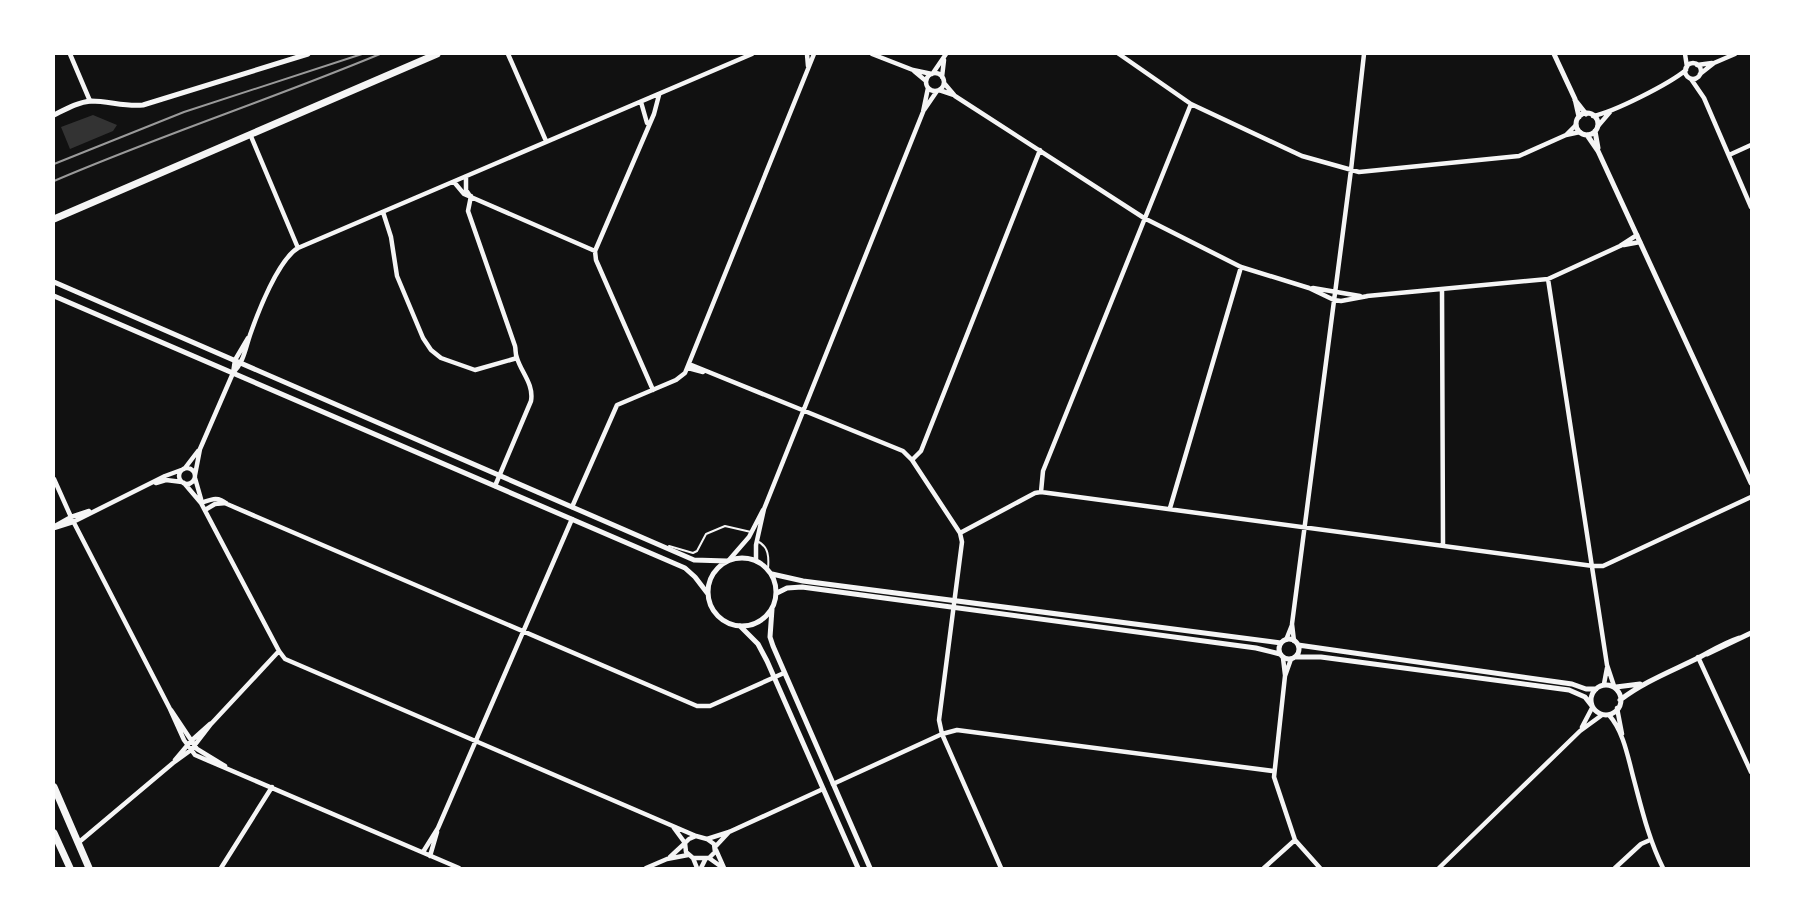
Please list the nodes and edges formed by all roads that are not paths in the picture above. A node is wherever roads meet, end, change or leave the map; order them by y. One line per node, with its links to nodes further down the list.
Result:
1 (70, 54): 33 (street)
2 (308, 54): 33 (street)
3 (437, 54): 46 (main road)
4 (508, 54): 49 (street)
5 (752, 54): 30 (street)
6 (807, 54): 17 (street)
7 (814, 54): 17 (street)
8 (872, 54): 19 (street)
9 (1119, 54): 35 (street)
10 (1364, 54): 54 (street)
11 (1554, 54): 32 (street)
12 (1685, 54): 16 (street); 18 (street)
13 (1734, 54): 15 (street)
14 (945, 56): 20 (street); 22 (street)
15 (1714, 63): 16 (street); 21 (street)
16 (1695, 65): 18 (street); 21 (street)
17 (808, 67): 80 (street)
18 (1686, 69): 23 (street); 25 (street)
19 (913, 70): 20 (street); 24 (street)
20 (933, 74): 22 (street); 24 (street)
21 (1699, 75): 23 (street); 29 (street)
22 (942, 76): 26 (street)
23 (1690, 78): 25 (street); 29 (street)
24 (926, 80): 27 (street)
25 (1674, 80): 36 (street)
26 (944, 83): 28 (street); 31 (street)
27 (928, 88): 28 (street); 37 (street)
28 (938, 91): 31 (street); 37 (street)
29 (1702, 92): 53 (street)
30 (659, 94): 34 (street); 42 (street)
31 (955, 96): 51 (street)
32 (1575, 99): 38 (street); 41 (street)
33 (90, 101): 39 (street)
34 (641, 102): 42 (street); 49 (street)
35 (1191, 104): 54 (street); 60 (street)
36 (1611, 111): 40 (street); 44 (street)
37 (924, 112): 85 (street)
38 (1586, 114): 40 (street); 41 (street)
39 (54, 115)
40 (1593, 116): 44 (street)
41 (1579, 117): 43 (street)
42 (647, 124): 66 (street)
43 (1576, 125): 45 (street); 47 (street)
44 (1596, 128): 48 (street); 52 (street)
45 (1580, 132): 47 (street); 48 (street)
46 (250, 134): 61 (main road); 65 (street)
47 (1566, 135): 54 (street)
48 (1587, 135): 52 (street)
49 (546, 141): 55 (street)
50 (1751, 145): 53 (street)
51 (1040, 150): 60 (street); 87 (street)
52 (1598, 151): 62 (street)
53 (1729, 155): 58 (street)
54 (1351, 170): 71 (street)
55 (466, 177): 56 (street); 57 (street)
56 (454, 182): 57 (street); 59 (street)
57 (470, 196): 66 (street); 77 (street)
58 (1751, 206)
59 (383, 212): 65 (street); 77 (street)
60 (1144, 218): 67 (street); 96 (street)
61 (54, 219)
62 (1637, 235): 63 (street); 64 (street)
63 (1640, 242): 64 (street); 93 (street)
64 (1620, 246): 68 (street)
65 (298, 248): 76 (street)
66 (595, 251): 82 (street)
67 (1241, 267): 70 (street); 101 (street)
68 (1548, 279): 72 (street); 115 (street)
69 (54, 284): 78 (street)
70 (1309, 288): 71 (street); 75 (street)
71 (1335, 291): 74 (street); 75 (street)
72 (1442, 291): 74 (street); 111 (street)
73 (54, 296): 81 (street)
74 (1368, 296): 75 (street)
75 (1334, 300): 107 (street)
76 (250, 336): 78 (street); 79 (street)
77 (517, 358): 89 (street)
78 (235, 360): 79 (street); 81 (street)
79 (242, 363): 81 (street); 83 (street)
80 (688, 366): 82 (street); 85 (street)
81 (233, 373): 84 (street); 86 (street)
82 (653, 390): 100 (street)
83 (328, 400): 84 (street); 89 (street)
84 (323, 412): 95 (street)
85 (803, 412): 87 (street); 102 (street)
86 (200, 449): 88 (street); 90 (street)
87 (912, 460): 108 (street)
88 (184, 468): 90 (street); 92 (street); 94 (street)
89 (500, 475): 95 (street); 100 (street)
90 (195, 476): 92 (street); 98 (street)
91 (54, 479): 105 (street)
92 (183, 483): 94 (street); 98 (street)
93 (1751, 483)
94 (152, 484): 105 (street)
95 (495, 486): 104 (street)
96 (1041, 492): 101 (street); 108 (street)
97 (1751, 497): 115 (street)
98 (202, 503): 99 (street); 103 (street)
99 (227, 504): 103 (street); 129 (street)
100 (572, 507): 104 (street); 112 (street)
101 (1170, 508): 107 (street)
102 (764, 509): 109 (street); 110 (street)
103 (205, 510): 134 (street)
104 (572, 519): 119 (street); 129 (street)
105 (72, 520): 106 (street); 152 (street)
106 (54, 528)
107 (1305, 528): 111 (street); 126 (street)
108 (960, 533): 121 (street)
109 (750, 534): 110 (street); 112 (lane); 113 (street)
110 (757, 541): 114 (street); 116 (lane)
111 (1443, 545): 115 (street)
112 (664, 546): 113 (street)
113 (728, 561): 114 (street); 119 (street)
114 (756, 561): 116 (street)
115 (1593, 566): 140 (street)
116 (770, 571): 117 (street); 118 (street)
117 (862, 588): 120 (street); 121 (street)
118 (777, 593): 120 (street); 123 (street)
119 (708, 594): 127 (street)
120 (861, 595): 122 (street)
121 (954, 601): 122 (street); 124 (street)
122 (954, 608): 125 (street); 157 (street)
123 (772, 609): 127 (street); 141 (street)
124 (1068, 616): 125 (street); 128 (street)
125 (1067, 622): 131 (street)
126 (1292, 624): 132 (street); 133 (street)
127 (740, 626): 143 (street)
128 (1169, 630): 131 (street); 132 (street)
129 (523, 631): 143 (street); 159 (street)
130 (1751, 633): 136 (street)
131 (1169, 636): 135 (street)
132 (1283, 641): 133 (street); 135 (street)
133 (1296, 643): 137 (street); 138 (street)
134 (279, 651): 155 (street); 159 (street)
135 (1281, 656): 137 (street); 142 (street)
136 (1700, 656): 145 (street); 167 (street)
137 (1294, 658): 139 (street); 142 (street)
138 (1379, 658): 139 (street); 144 (street)
139 (1378, 664): 144 (street)
140 (1607, 665): 146 (street); 147 (street)
141 (784, 673): 143 (street); 168 (street)
142 (1285, 676): 166 (street)
143 (774, 678): 171 (street)
144 (1522, 680): 148 (street); 150 (street)
145 (1642, 683): 147 (street); 149 (street)
146 (1604, 684): 147 (street); 148 (street)
147 (1615, 686): 149 (street)
148 (1596, 688): 150 (street)
149 (1620, 700): 151 (street)
150 (1592, 707): 153 (street); 156 (street)
151 (1617, 708): 154 (street); 160 (street)
152 (170, 709): 158 (street); 161 (street)
153 (1602, 715): 154 (street); 156 (street)
154 (1609, 715): 160 (street)
155 (210, 724): 158 (street); 162 (street)
156 (1580, 731): 204 (street)
157 (942, 734): 166 (street); 168 (street); 201 (street)
158 (191, 741): 161 (street); 162 (street)
159 (476, 742): 172 (street); 173 (street)
160 (1624, 743): 179 (street)
161 (187, 745): 163 (street); 164 (street)
162 (194, 746): 163 (street); 165 (street)
163 (191, 750): 164 (street); 165 (street)
164 (173, 763): 181 (street)
165 (226, 767): 170 (street)
166 (1273, 771): 178 (street)
167 (1751, 772)
168 (834, 784): 180 (street)
169 (54, 787): 181 (main road)
170 (272, 788): 185 (street); 193 (street)
171 (823, 789): 175 (street); 183 (street)
172 (673, 827): 176 (street); 182 (street)
173 (438, 828): 185 (street); 187 (street)
174 (54, 832): 191 (main road)
175 (728, 832): 177 (street); 184 (street)
176 (696, 836): 177 (street); 182 (street)
177 (706, 839): 184 (street)
178 (1295, 840): 202 (street); 203 (street)
179 (1650, 840): 205 (street); 206 (street)
180 (858, 842): 183 (street); 200 (street)
181 (78, 843): 192 (main road)
182 (684, 844): 186 (street); 189 (street)
183 (848, 846): 199 (street)
184 (715, 848): 190 (street); 198 (street)
185 (423, 852): 187 (street)
186 (688, 855): 188 (street); 189 (street)
187 (430, 856): 194 (street)
188 (693, 858): 190 (street); 196 (street)
189 (667, 859): 195 (street)
190 (707, 859): 197 (street); 198 (street)
191 (70, 868)
192 (89, 868)
193 (221, 868)
194 (459, 868)
195 (646, 868)
196 (697, 868)
197 (701, 868)
198 (724, 868)
199 (858, 868)
200 (870, 868)
201 (1001, 868)
202 (1264, 868)
203 (1320, 868)
204 (1439, 868)
205 (1616, 868)
206 (1663, 868)

